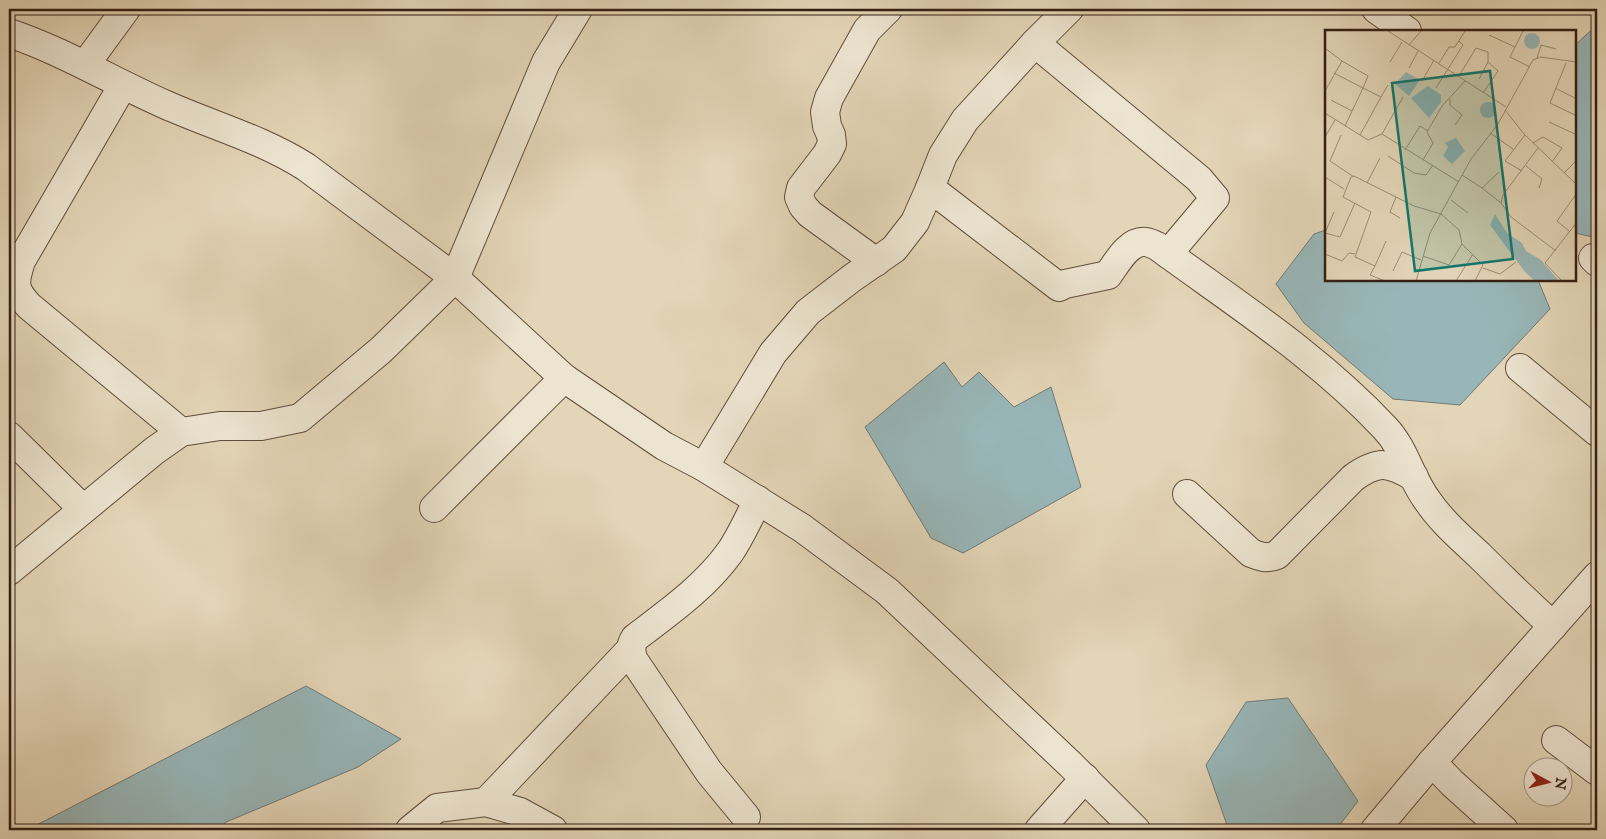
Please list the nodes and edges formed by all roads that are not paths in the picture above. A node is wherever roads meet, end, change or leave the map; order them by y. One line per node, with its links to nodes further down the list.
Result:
1 (126, 9): 9 (street)
2 (578, 9): 14 (street)
3 (888, 9): 13 (street)
4 (1068, 9): 8 (street)
5 (1376, 9): 6 (street)
6 (1406, 30)
7 (9, 33): 9 (street)
8 (1035, 43): 11 (street); 12 (street)
9 (85, 65): 10 (street)
10 (123, 86): 14 (street); 17 (street)
11 (930, 188): 12 (street); 13 (street)
12 (1168, 254): 21 (street)
13 (876, 262): 20 (street)
14 (455, 278): 16 (street); 17 (street)
15 (1520, 368): 18 (street)
16 (564, 378): 20 (street); 24 (street)
17 (181, 432): 25 (street)
18 (1597, 432)
19 (9, 436): 25 (street)
20 (704, 467): 23 (street)
21 (1414, 477): 22 (street); 28 (street)
22 (1187, 494)
23 (758, 500): 29 (street); 33 (street)
24 (434, 508)
25 (83, 509): 26 (street)
26 (9, 571)
27 (1597, 577): 28 (street)
28 (1553, 626): 31 (street)
29 (630, 650): 34 (street); 35 (street)
30 (1556, 740): 32 (street)
31 (1432, 762): 40 (street); 41 (street)
32 (1597, 771)
33 (1084, 778): 38 (street); 39 (street)
34 (486, 802): 36 (street); 37 (street)
35 (746, 817)
36 (410, 830)
37 (552, 830)
38 (1039, 830)
39 (1136, 830)
40 (1375, 830)
41 (1504, 830)

